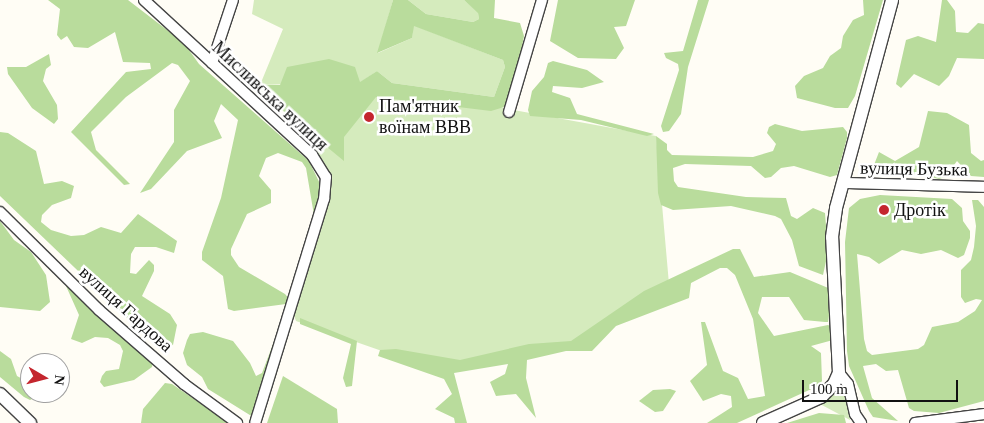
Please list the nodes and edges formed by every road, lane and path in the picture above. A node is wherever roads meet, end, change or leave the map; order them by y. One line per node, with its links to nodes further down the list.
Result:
1 (144, 0): 5 (street, Мисливська вулиця)
2 (233, 0): 5 (street)
3 (542, 0): 6 (street)
4 (892, 0): 7 (street)
5 (212, 63): 15 (street, Мисливська вулиця)
6 (508, 112)
7 (843, 183): 8 (street, вулиця Бузька); 10 (street)
8 (984, 187)
9 (0, 212): 14 (street, вулиця Гардова)
10 (837, 379): 16 (street); 17 (street)
11 (0, 394): 13 (street)
12 (984, 414): 18 (street)
13 (30, 423)
14 (237, 423)
15 (255, 423)
16 (763, 423)
17 (861, 423)
18 (915, 423)

